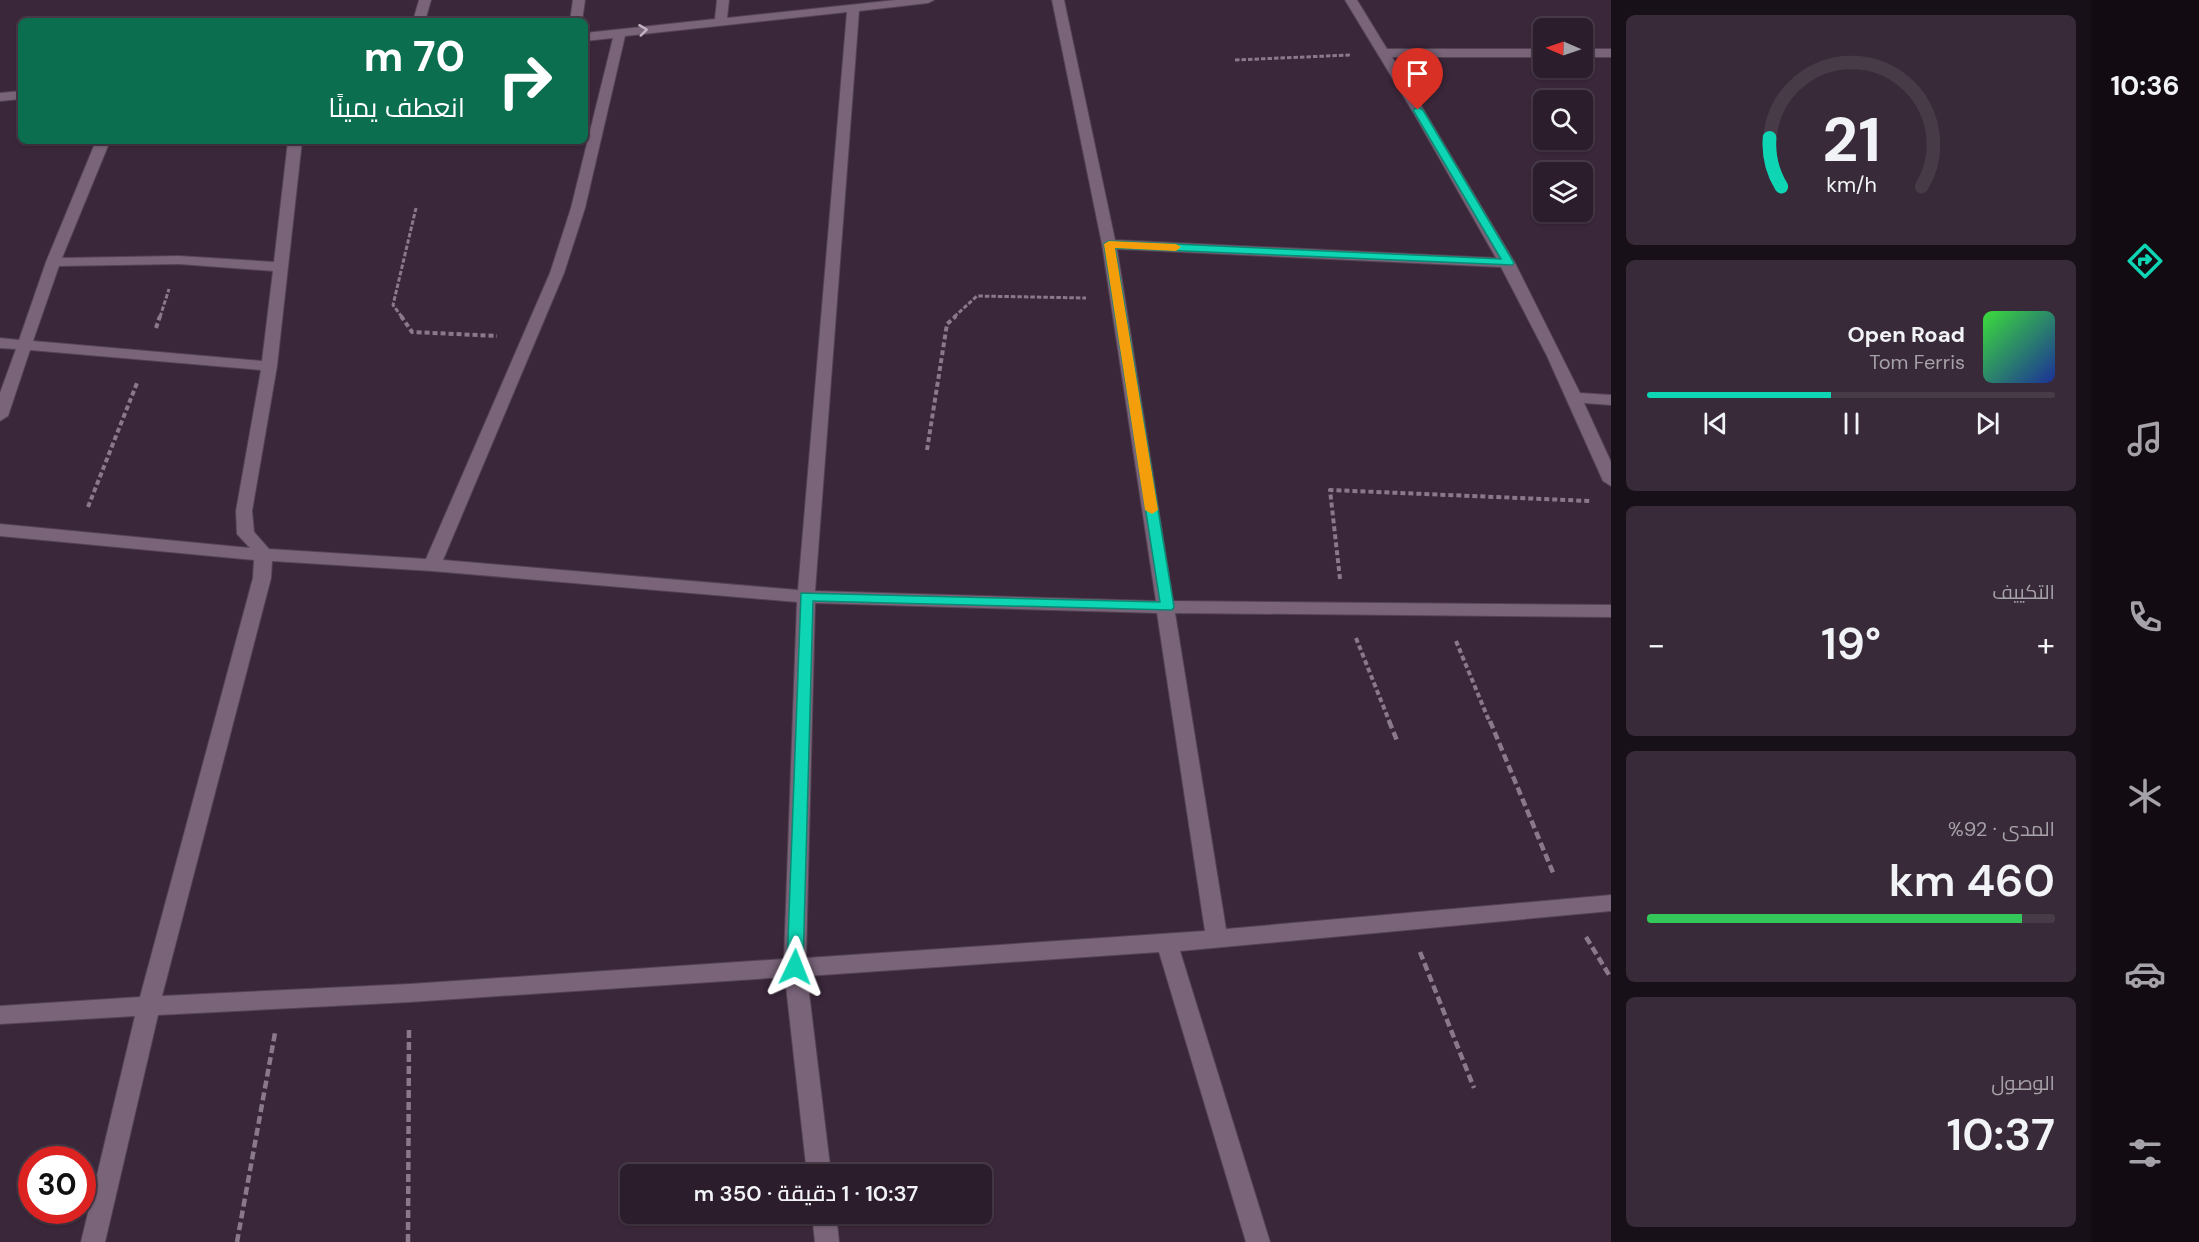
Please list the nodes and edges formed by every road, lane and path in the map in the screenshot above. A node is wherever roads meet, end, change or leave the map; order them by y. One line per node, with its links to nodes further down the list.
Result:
1 (425, 0): 8 (street)
2 (579, 0): 9 (street)
3 (723, 0): 10 (street)
4 (928, 0): 7 (street)
5 (1058, 0): 23 (street)
6 (1351, 0): 13 (street)
7 (853, 8): 10 (street); 44 (street)
8 (420, 18)
9 (576, 18)
10 (721, 21): 11 (street, one-way to 10)
11 (620, 33): 12 (street); 29 (street)
12 (588, 37)
13 (1384, 53): 14 (street); 17 (path); 26 (street)
14 (1533, 53)
15 (1593, 53): 16 (street)
16 (1611, 53)
17 (1235, 60)
18 (18, 95): 19 (street)
19 (0, 97)
20 (102, 144): 25 (street)
21 (295, 144): 27 (street)
22 (416, 208): 29 (path)
23 (1109, 244): 26 (street); 28 (street)
24 (179, 260): 25 (street); 27 (street); 32 (path)
25 (53, 262): 31 (street)
26 (1508, 263): 34 (street)
27 (282, 267): 33 (street)
28 (1118, 298): 37 (path); 45 (street)
29 (532, 338): 43 (street)
30 (0, 343): 31 (street)
31 (22, 345): 32 (street); 36 (street)
32 (147, 355): 33 (street); 41 (path)
33 (269, 366): 42 (street)
34 (1577, 398): 35 (street); 38 (street)
35 (1611, 400)
36 (0, 416)
37 (927, 450)
38 (1611, 481)
39 (1599, 502): 46 (path)
40 (0, 530): 41 (street)
41 (76, 538): 42 (street)
42 (264, 555): 43 (street); 59 (street)
43 (432, 565): 44 (street)
44 (806, 597): 45 (street); 55 (street)
45 (1167, 607): 46 (street); 53 (street)
46 (1344, 608): 47 (street); 49 (path)
47 (1443, 610): 48 (street); 51 (path)
48 (1611, 611)
49 (1398, 743)
50 (1611, 903): 51 (street)
51 (1568, 908): 52 (street); 56 (path)
52 (1407, 921): 53 (street); 61 (path)
53 (1217, 938): 54 (street)
54 (1167, 943): 55 (street); 68 (street)
55 (795, 967): 57 (street); 62 (street)
56 (1611, 978)
57 (410, 993): 58 (street); 66 (path)
58 (281, 998): 59 (street); 65 (path)
59 (149, 1005): 60 (street); 64 (street)
60 (0, 1015)
61 (1474, 1088)
62 (818, 1164)
63 (825, 1224): 67 (street)
64 (93, 1242)
65 (237, 1242)
66 (408, 1242)
67 (827, 1242)
68 (1258, 1242)

